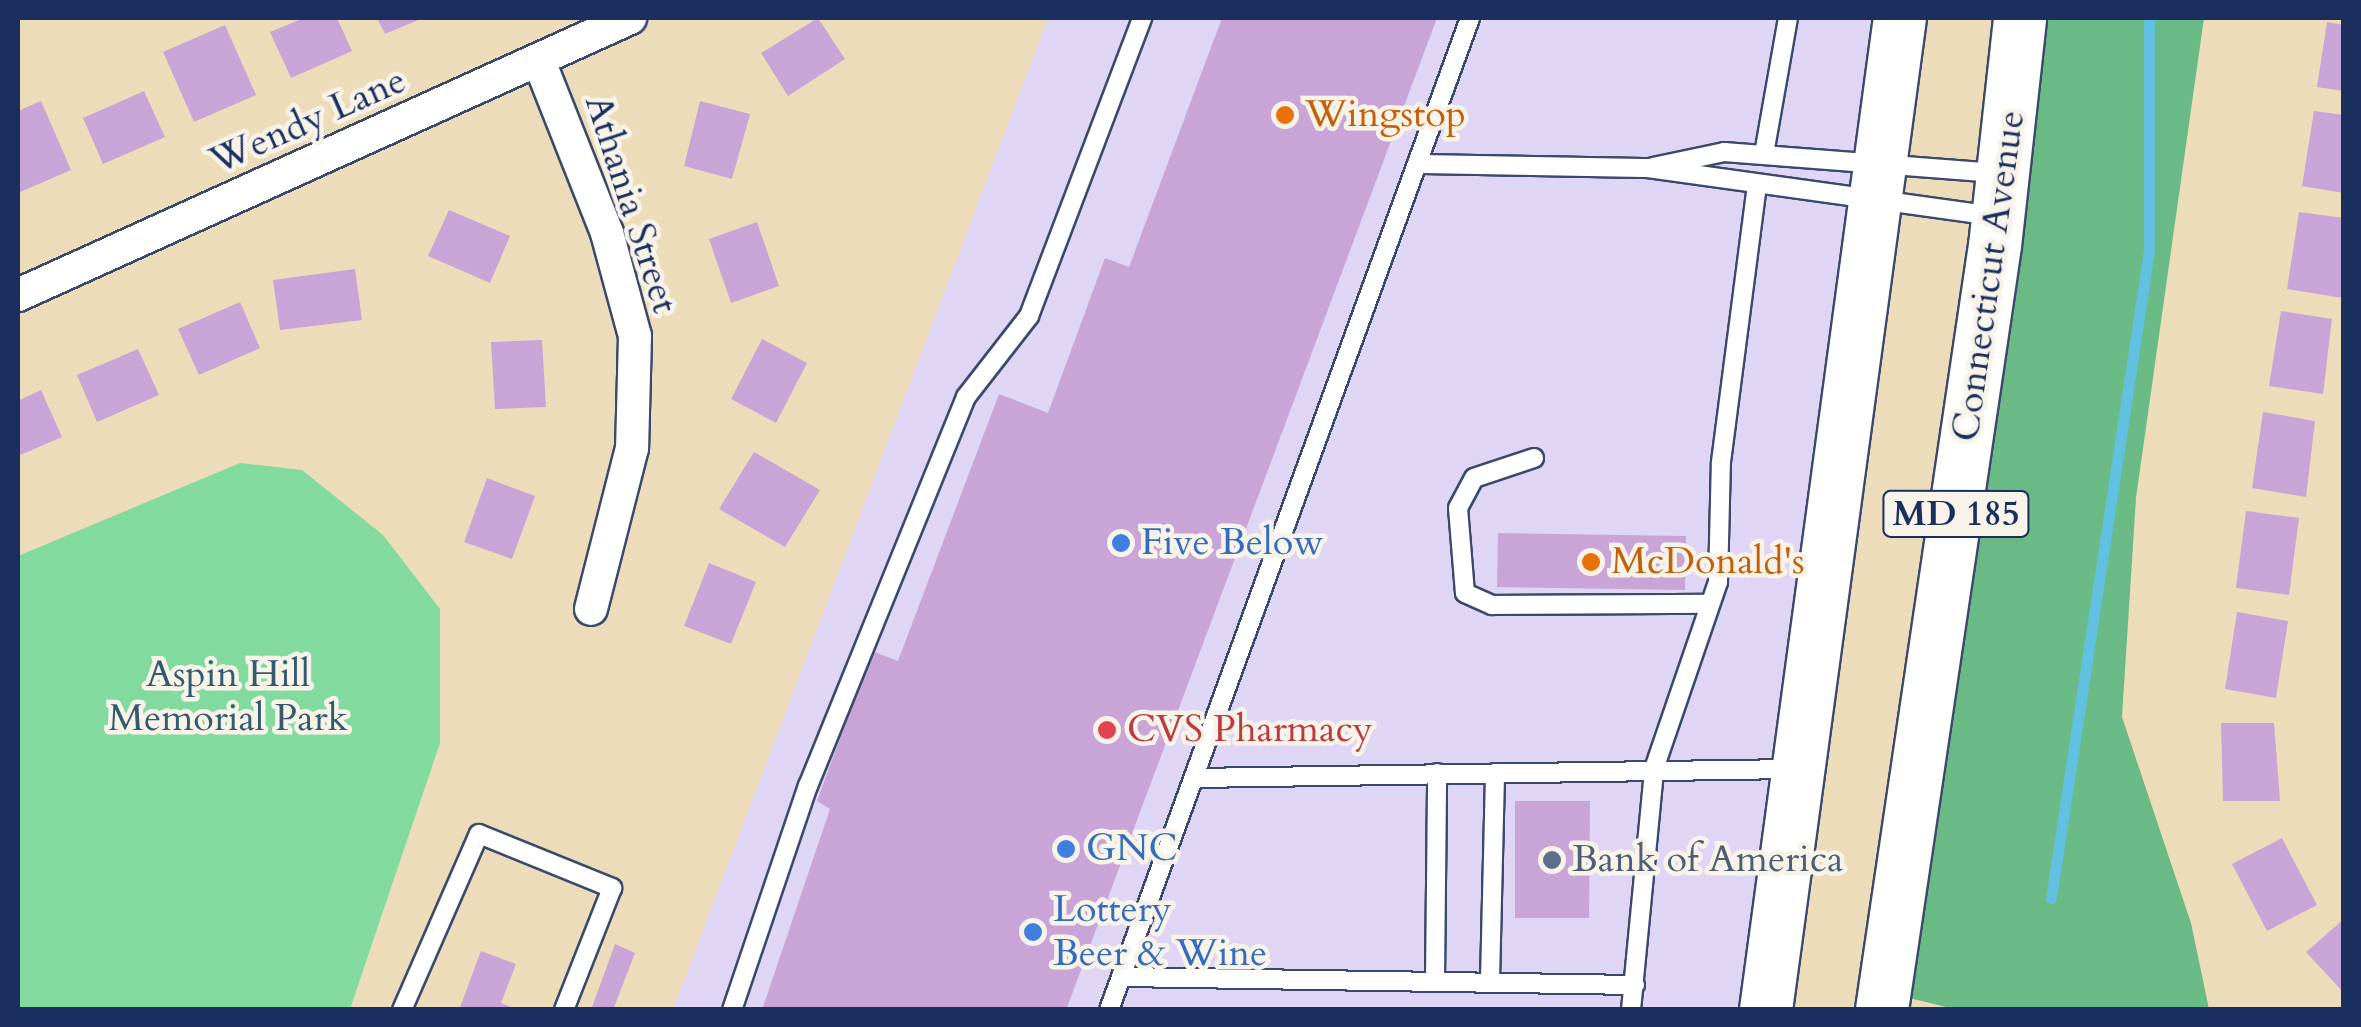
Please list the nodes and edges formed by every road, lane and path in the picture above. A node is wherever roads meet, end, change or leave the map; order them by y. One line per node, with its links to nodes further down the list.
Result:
1 (630, 18): 7 (street, Wendy Lane)
2 (1142, 18): 29 (lane)
3 (1470, 18): 9 (lane)
4 (1788, 18): 8 (lane)
5 (1900, 18): 11 (main road, MD 185)
6 (2020, 18): 13 (main road, Connecticut Avenue / MD 185)
7 (539, 61): 14 (street, Wendy Lane); 17 (street, Athania Street)
8 (1764, 154): 10 (lane); 11 (lane)
9 (1416, 164): 10 (lane); 22 (lane)
10 (1648, 168): 12 (lane)
11 (1882, 182): 12 (lane); 13 (lane); 13 (lane); 19 (main road, MD 185)
12 (1757, 184): 16 (lane)
13 (2002, 195): 33 (main road, Connecticut Avenue / MD 185)
14 (18, 295)
15 (1534, 458): 16 (lane)
16 (1709, 604): 18 (lane)
17 (591, 609)
18 (1654, 769): 19 (lane); 21 (lane); 26 (lane)
19 (1801, 770): 32 (main road, MD 185)
20 (1437, 773): 21 (lane); 22 (lane); 24 (lane)
21 (1494, 773): 25 (lane)
22 (1194, 778): 23 (lane)
23 (1121, 977): 24 (lane); 30 (lane)
24 (1435, 979): 25 (lane)
25 (1490, 980): 26 (lane)
26 (1635, 985): 31 (lane)
27 (402, 1010): 28 (lane)
28 (564, 1010)
29 (732, 1010)
30 (1109, 1010)
31 (1631, 1010)
32 (1766, 1010)
33 (1882, 1010)

